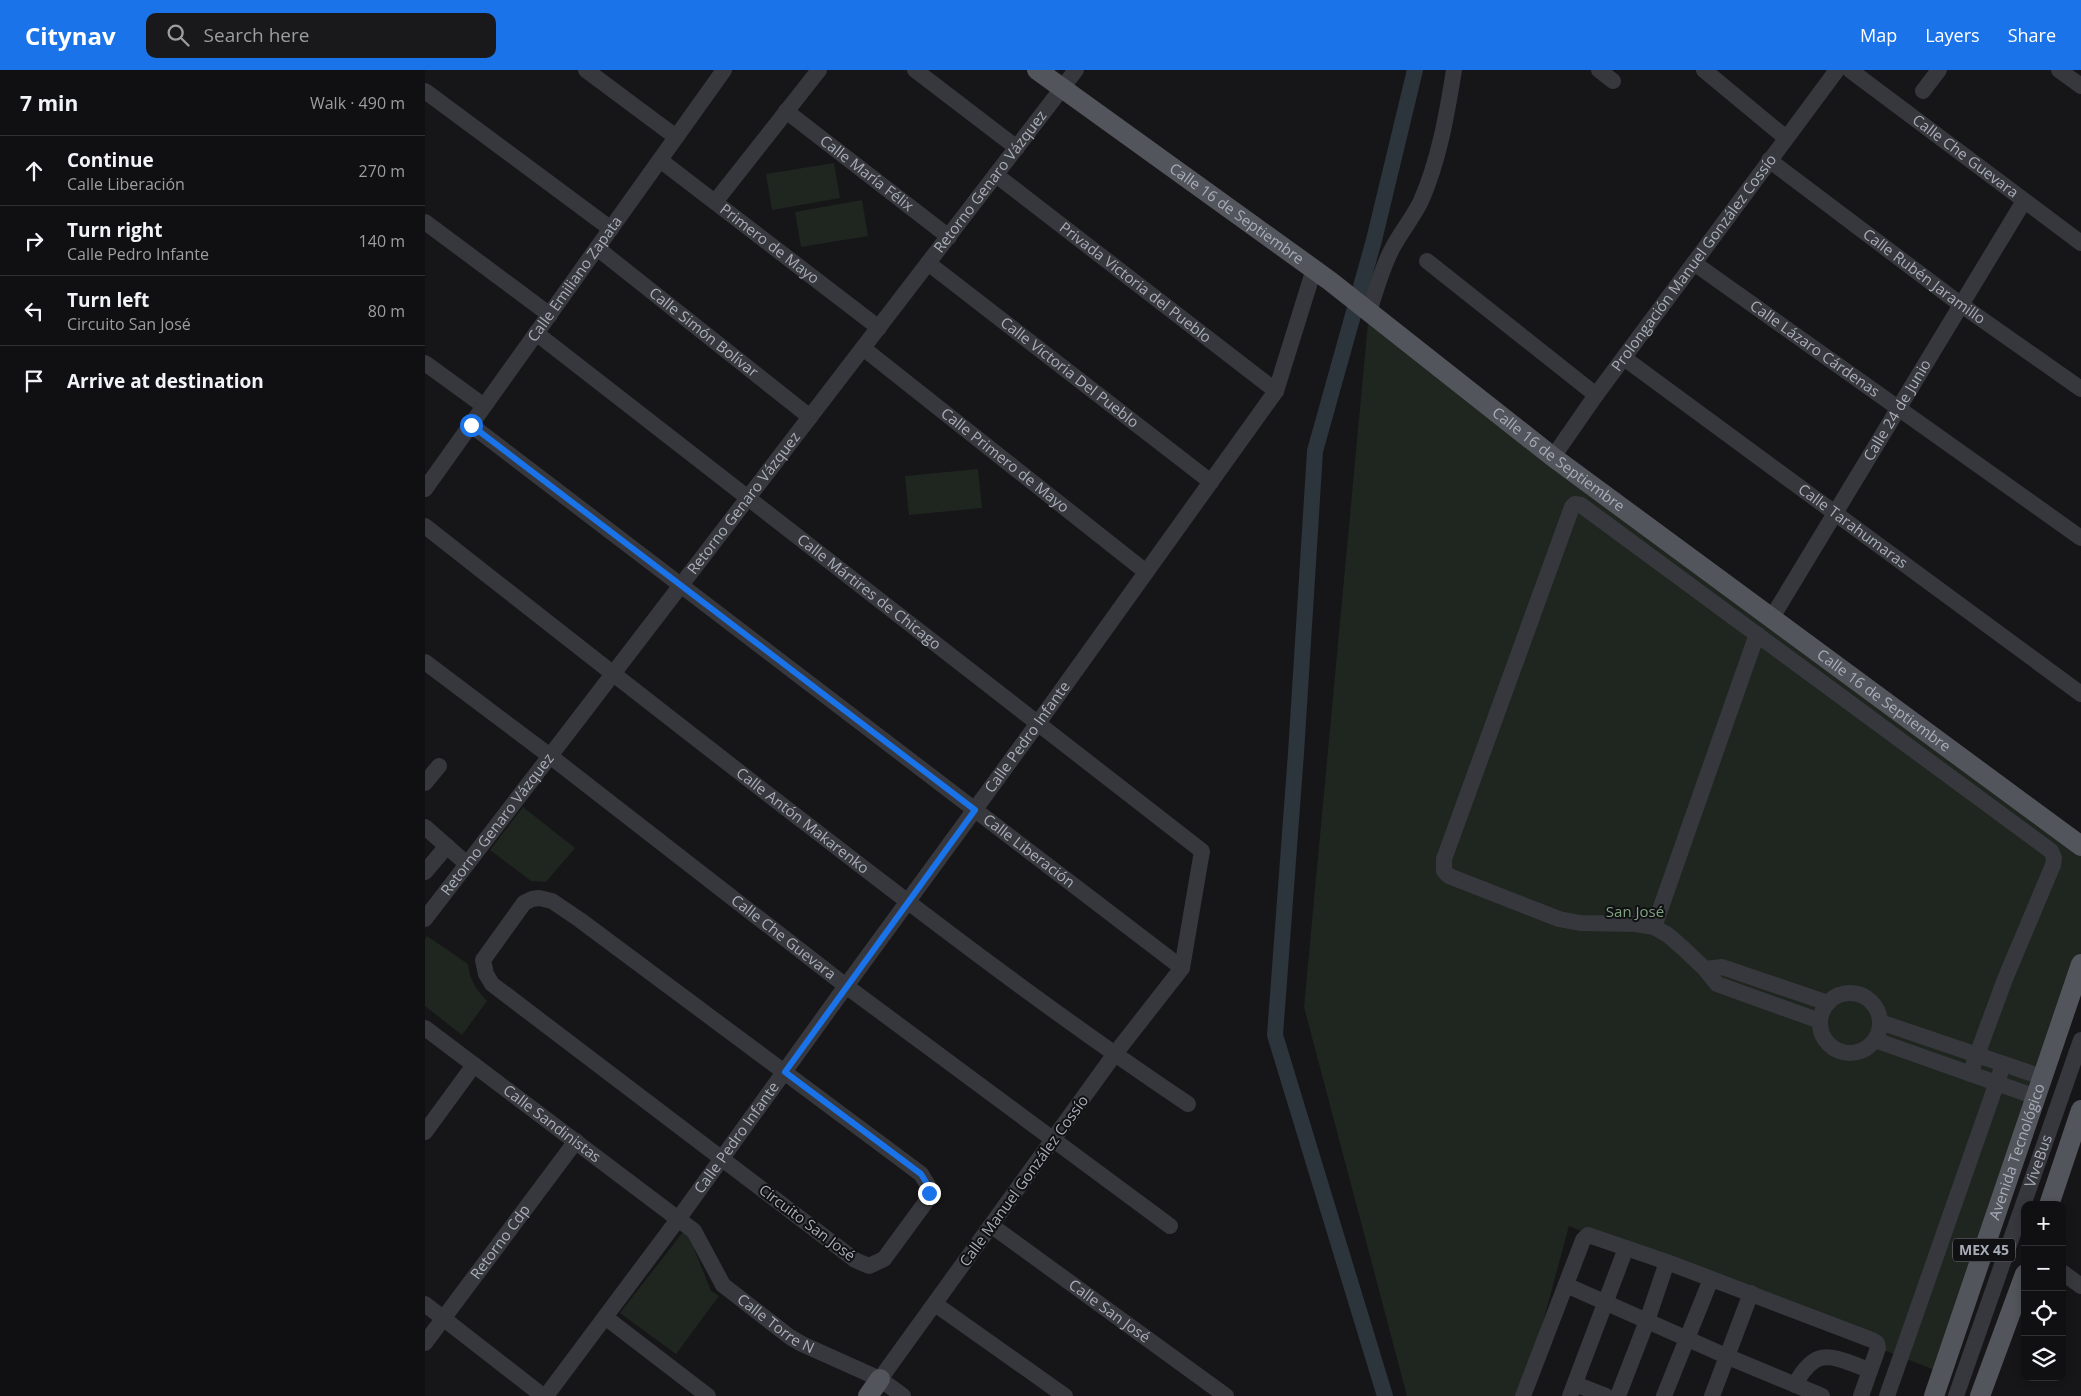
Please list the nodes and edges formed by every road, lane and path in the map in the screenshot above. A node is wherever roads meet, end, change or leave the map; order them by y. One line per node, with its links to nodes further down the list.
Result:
1 (586, 70): 20 (street)
2 (724, 70): 20 (street, Calle Emiliano Zapata)
3 (819, 70): 19 (street)
4 (915, 70): 22 (street)
5 (1037, 70): 16 (main road, Calle 16 de Septiembre)
6 (1076, 70): 16 (street, Retorno Genaro Vázquez)
7 (1454, 70): 38 (street)
8 (1599, 70): 14 (street)
9 (1704, 70): 21 (street)
10 (1837, 70): 21 (street, Prolongación Manuel González Cossío)
11 (1850, 70): 26 (street, Calle Che Guevara)
12 (1939, 70): 18 (street)
13 (2059, 70): 15 (street)
14 (1613, 82)
15 (2081, 86)
16 (1063, 88): 22 (street, Retorno Genaro Vázquez); 36 (main road, Calle 16 de Septiembre)
17 (425, 91): 29 (street)
18 (1923, 91)
19 (786, 111): 27 (street); 30 (street, Calle María Félix)
20 (676, 137): 23 (street, Calle Emiliano Zapata)
21 (1786, 138): 24 (street, Prolongación Manuel González Cossío)
22 (1017, 148): 25 (street, Retorno Genaro Vázquez)
23 (660, 160): 27 (street, Primero de Mayo); 29 (street, Calle Emiliano Zapata)
24 (1769, 160): 34 (street, Prolongación Manuel González Cossío); 37 (street, Calle Rubén Jaramillo)
25 (996, 175): 30 (street, Retorno Genaro Vázquez); 46 (street, Privada Victoria del Pueblo)
26 (2024, 201): 31 (street, Calle Che Guevara); 37 (street, Calle 24 de Junio)
27 (715, 202): 40 (street, Primero de Mayo)
28 (425, 222): 39 (street)
29 (611, 229): 32 (street, Calle Emiliano Zapata)
30 (949, 237): 35 (street, Retorno Genaro Vázquez)
31 (2081, 243)
32 (597, 248): 39 (street, Calle Emiliano Zapata); 50 (street, Calle Simón Bolívar)
33 (1427, 262): 47 (street)
34 (1694, 263): 43 (street, Prolongación Manuel González Cossío); 49 (street, Calle Lázaro Cárdenas)
35 (928, 264): 40 (street, Retorno Genaro Vázquez); 53 (street, Calle Victoria Del Pueblo)
36 (1314, 269): 38 (main road, Calle 16 de Septiembre); 46 (street, Calle Pedro Infante)
37 (1960, 304): 45 (street, Calle Rubén Jaramillo); 49 (street, Calle 24 de Junio)
38 (1363, 308): 52 (main road, Calle 16 de Septiembre)
39 (549, 315): 41 (street, Calle Emiliano Zapata)
40 (879, 328): 42 (street, Retorno Genaro Vázquez)
41 (536, 333): 48 (street, Calle Emiliano Zapata); 55 (street, Calle Mártires de Chicago)
42 (863, 348): 50 (street, Retorno Genaro Vázquez); 59 (street, Calle Primero de Mayo)
43 (1625, 358): 47 (street, Prolongación Manuel González Cossío); 56 (street, Calle Tarahumaras)
44 (425, 363): 48 (street)
45 (2081, 389)
46 (1276, 391): 53 (street, Calle Pedro Infante)
47 (1596, 395): 52 (street, Prolongación Manuel González Cossío)
48 (484, 406): 51 (street, Calle Emiliano Zapata)
49 (1899, 408): 56 (street, Calle 24 de Junio); 58 (street, Calle Lázaro Cárdenas)
50 (810, 417): 55 (street, Retorno Genaro Vázquez)
51 (471, 425): 54 (street, Calle Emiliano Zapata); 60 (street, Calle Liberación)
52 (1553, 457): 61 (main road, Calle 16 de Septiembre)
53 (1211, 482): 59 (street, Calle Pedro Infante)
54 (425, 489)
55 (748, 498): 60 (street, Retorno Genaro Vázquez); 66 (street, Calle Mártires de Chicago)
56 (1835, 514): 61 (street, Calle 24 de Junio); 65 (street, Calle Tarahumaras)
57 (425, 526): 64 (street, Calle Antón Makarenko)
58 (2081, 538)
59 (1146, 572): 66 (street, Calle Pedro Infante)
60 (681, 586): 64 (street, Retorno Genaro Vázquez); 70 (street, Calle Liberación)
61 (1771, 619): 73 (main road, Calle 16 de Septiembre)
62 (1757, 634): 78 (street); 78 (street); 90 (street)
63 (425, 662): 67 (street, Calle Che Guevara)
64 (613, 675): 67 (street, Retorno Genaro Vázquez); 76 (street, Calle Antón Makarenko)
65 (2081, 694)
66 (1038, 723): 70 (street, Calle Pedro Infante); 80 (street, Calle Mártires de Chicago)
67 (550, 756): 74 (street, Retorno Genaro Vázquez); 82 (street, Calle Che Guevara)
68 (439, 766): 69 (street)
69 (425, 783)
70 (975, 810): 76 (street, Calle Pedro Infante); 80 (street, Calle Liberación)
71 (425, 827): 72 (street)
72 (447, 846): 74 (street); 75 (street)
73 (2081, 846)
74 (467, 864): 77 (street, Retorno Genaro Vázquez)
75 (425, 872)
76 (907, 902): 82 (street, Calle Pedro Infante); 89 (street, Calle Antón Makarenko)
77 (425, 919)
78 (1654, 927): 81 (street)
79 (2081, 964): 95 (main road, Avenida Tecnológico / MEX 45)
80 (1183, 968): 89 (street, Calle Manuel González Cossío)
81 (1705, 969): 83 (street); 84 (street)
82 (846, 986): 93 (street, Calle Pedro Infante); 103 (street, Calle Che Guevara)
83 (1827, 1003): 84 (street); 85 (street)
84 (1820, 1021): 87 (street)
85 (1880, 1022): 87 (street); 90 (street)
86 (425, 1028): 92 (street, Calle Sandinistas)
87 (1875, 1040): 94 (street)
88 (2081, 1040): 100 (street, ViveBus)
89 (1115, 1055): 97 (street, Calle Antón Makarenko); 103 (street, Calle Manuel González Cossío)
90 (1977, 1056): 91 (street); 94 (street)
91 (2003, 1064): 95 (street); 96 (street)
92 (474, 1065): 101 (street); 104 (street, Calle Sandinistas)
93 (785, 1072): 105 (street, Calle Pedro Infante); 105 (street, Circuito San José); 105 (street, Circuito San José)
94 (1970, 1074): 96 (street)
95 (2042, 1077): 98 (main road, Avenida Tecnológico / MEX 45)
96 (1996, 1083): 98 (street); 144 (street)
97 (1188, 1104)
98 (2033, 1106): 100 (street); 145 (main road, Avenida Tecnológico / MEX 45)
99 (2081, 1110): 102 (main road)
100 (2052, 1122): 102 (street); 146 (street, ViveBus)
101 (425, 1132)
102 (2078, 1132): 106 (main road)
103 (1053, 1140): 108 (street, Calle Manuel González Cossío); 109 (street, Calle Che Guevara)
104 (577, 1141): 107 (street, Calle Sandinistas); 122 (street, Retorno Cdp)
105 (722, 1158): 107 (street, Calle Pedro Infante)
106 (2051, 1201)
107 (679, 1218): 121 (street, Calle Pedro Infante); 128 (street, Calle Torre N)
108 (992, 1226): 120 (street, Calle Manuel González Cossío); 137 (street, Calle San José)
109 (1170, 1226)
110 (1626, 1248): 111 (street); 114 (street); 118 (street)
111 (1667, 1262): 113 (street); 123 (street)
112 (2066, 1275): 116 (street)
113 (1711, 1278): 117 (street); 124 (street)
114 (1566, 1285): 118 (street); 138 (street)
115 (2021, 1285): 147 (main road, MEX 45)
116 (2081, 1286)
117 (1751, 1293): 126 (street); 127 (street)
118 (1607, 1303): 123 (street); 130 (street)
119 (425, 1304): 122 (street)
120 (935, 1304): 128 (street, Calle Manuel González Cossío); 136 (street)
121 (605, 1317): 132 (street, Calle Pedro Infante); 133 (street)
122 (444, 1318): 125 (street, Retorno Cdp); 132 (street)
123 (1647, 1321): 124 (street); 140 (street)
124 (1687, 1339): 126 (street); 141 (street)
125 (425, 1343)
126 (1727, 1356): 129 (street); 131 (street)
127 (1870, 1370): 129 (street); 143 (street)
128 (880, 1379): 134 (main road, Calle Manuel González Cossío); 135 (street, Calle Torre N)
129 (1795, 1385): 142 (street)
130 (1572, 1390): 139 (street)
131 (1714, 1395)
132 (544, 1396)
133 (708, 1396)
134 (867, 1396)
135 (903, 1396)
136 (1065, 1396)
137 (1226, 1396)
138 (1523, 1396)
139 (1606, 1396)
140 (1618, 1396)
141 (1664, 1396)
142 (1822, 1396)
143 (1861, 1396)
144 (1887, 1396)
145 (1934, 1396)
146 (1956, 1396)
147 (1981, 1396)

